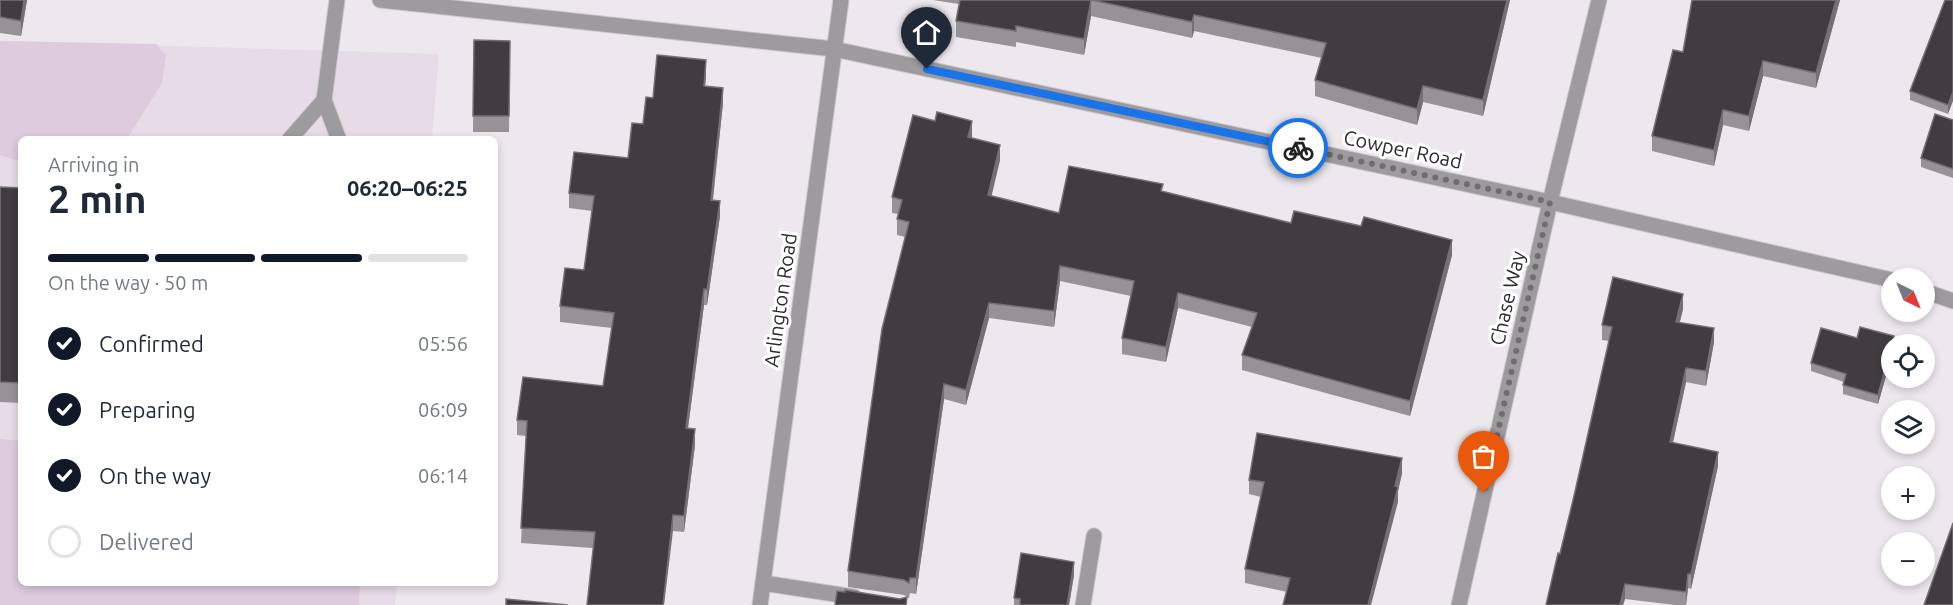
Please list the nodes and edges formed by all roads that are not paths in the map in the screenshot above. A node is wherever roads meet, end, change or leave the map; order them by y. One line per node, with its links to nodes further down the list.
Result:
1 (336, 0): 7 (street)
2 (380, 0): 5 (street, Cowper Road)
3 (841, 0): 6 (street, Arlington Road)
4 (1599, 0): 10 (street, Chase Way)
5 (475, 5): 6 (street, Cowper Road)
6 (834, 50): 10 (street, Cowper Road); 15 (street, Arlington Road)
7 (324, 100): 8 (street); 9 (street)
8 (292, 136)
9 (338, 136)
10 (1550, 202): 11 (street, Cowper Road); 19 (street, Chase Way)
11 (1881, 277)
12 (1935, 295): 13 (street)
13 (1953, 301)
14 (1094, 536): 18 (street)
15 (763, 583): 16 (street); 17 (street, Arlington Road)
16 (867, 599)
17 (760, 605)
18 (1083, 605)
19 (1459, 605)

